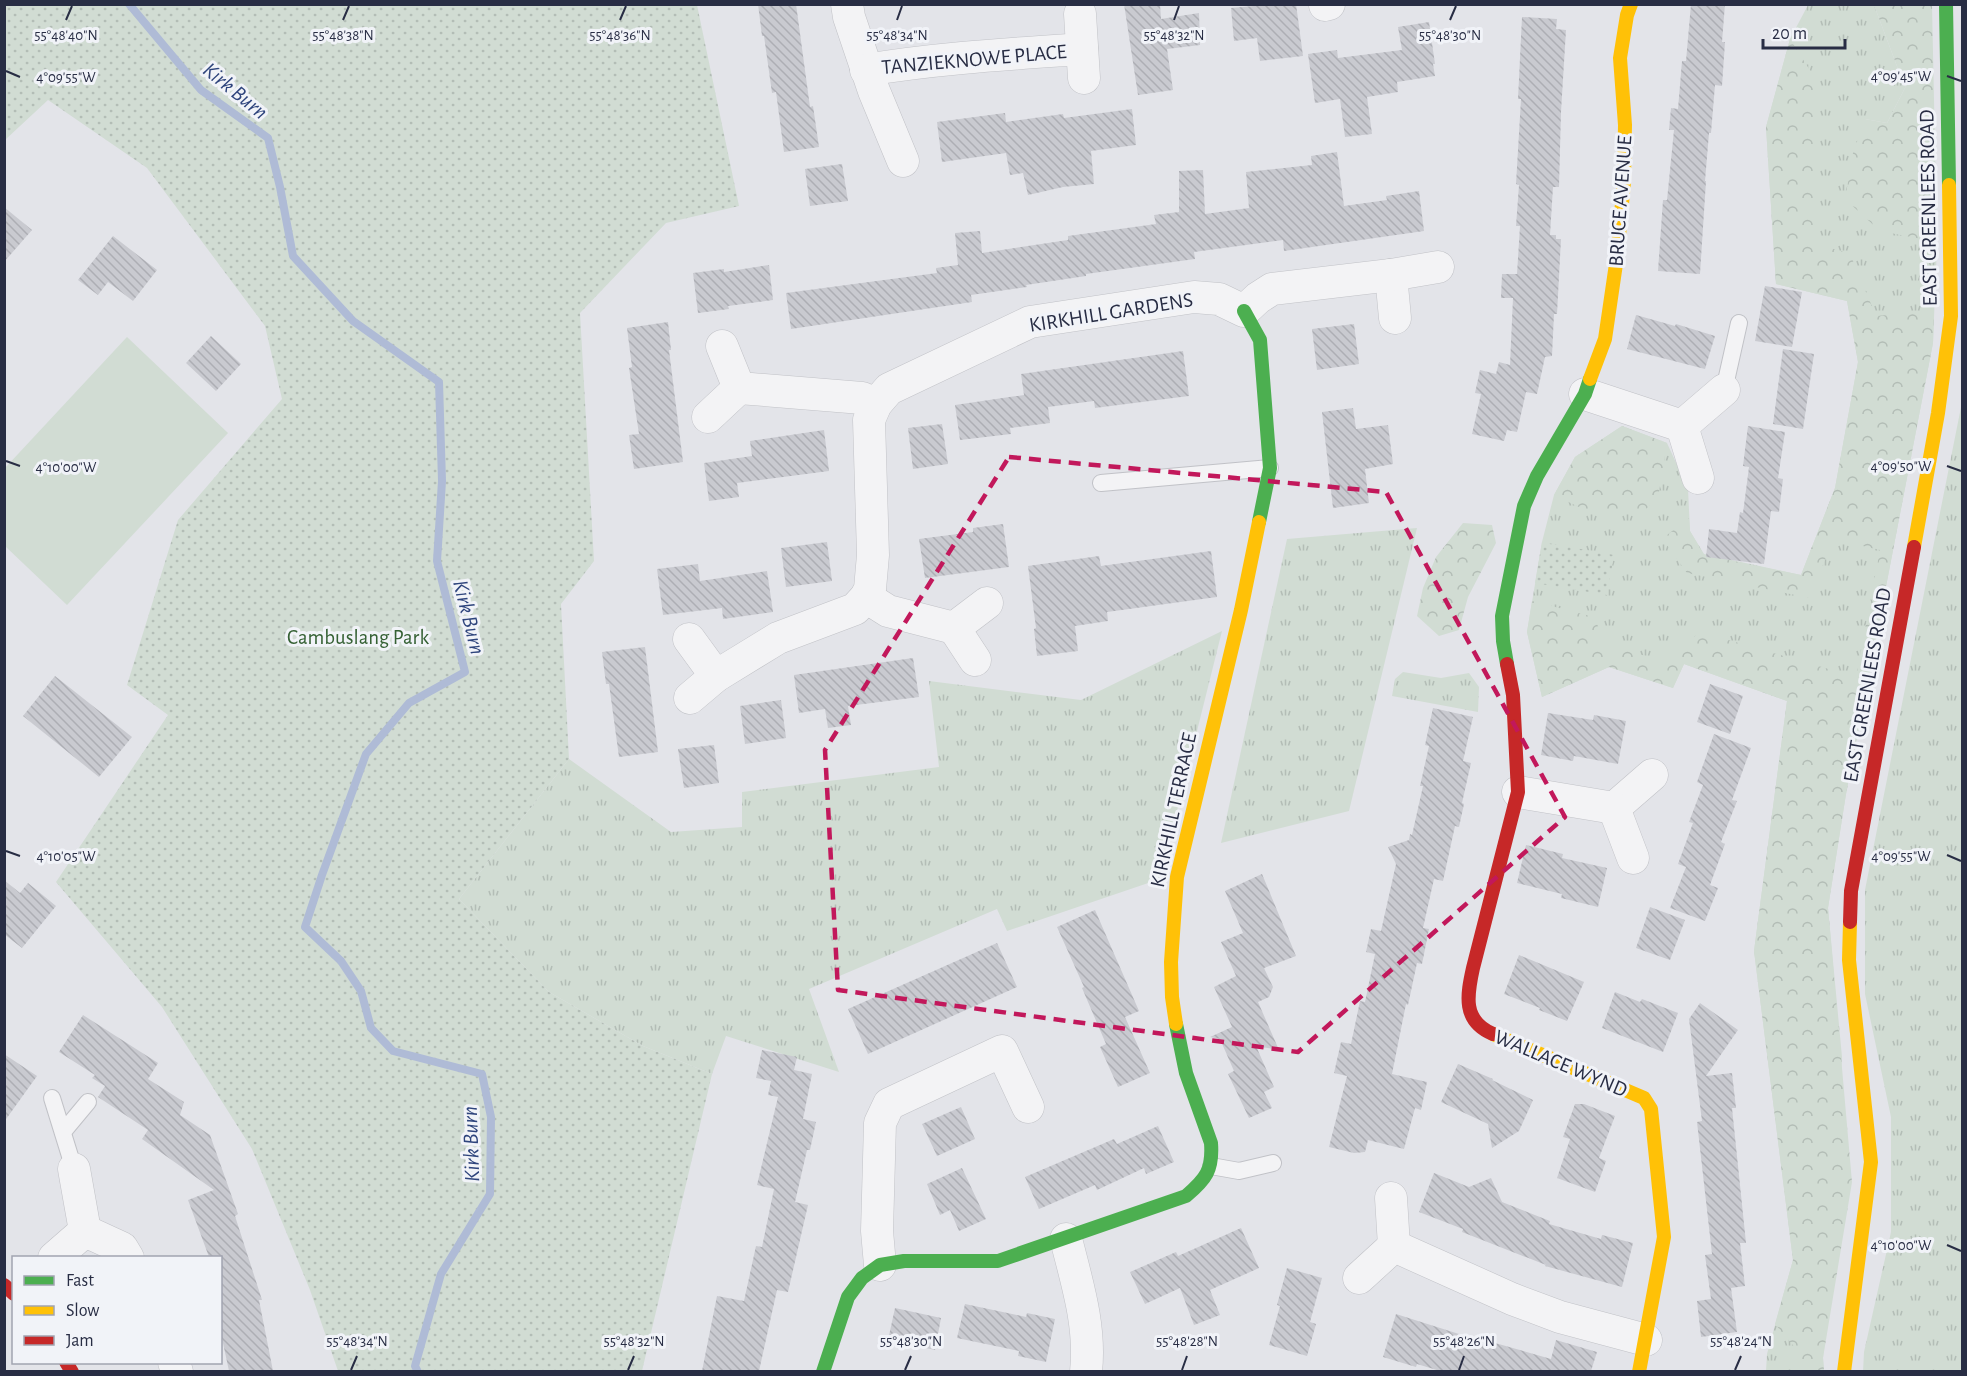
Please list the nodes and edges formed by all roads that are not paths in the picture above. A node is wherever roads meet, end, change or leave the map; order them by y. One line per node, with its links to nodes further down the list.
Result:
1 (847, 4): 5 (street)
2 (1631, 4): 15 (street, BRUCE AVENUE)
3 (1946, 4): 53 (street, EAST GREENLEES ROAD)
4 (1080, 14): 5 (street, TANZIEKNOWE PLACE)
5 (866, 70): 6 (street)
6 (903, 161)
7 (1438, 267): 8 (street)
8 (1391, 275): 9 (street); 10 (street)
9 (1244, 311): 16 (street, KIRKHILL GARDENS); 19 (street, KIRKHILL TERRACE)
10 (1395, 318)
11 (1739, 323): 14 (lane)
12 (722, 346): 13 (street)
13 (739, 388): 16 (street); 17 (street)
14 (1724, 390): 18 (street)
15 (1585, 394): 18 (street); 22 (street, BRUCE AVENUE)
16 (876, 404): 23 (street)
17 (708, 417)
18 (1682, 426): 20 (street)
19 (1270, 468): 21 (lane); 39 (street, KIRKHILL TERRACE)
20 (1698, 478)
21 (1101, 483)
22 (1508, 586): 31 (street, WALLACE WYND)
23 (866, 597): 25 (street); 28 (street)
24 (987, 603): 25 (street)
25 (954, 628): 27 (street)
26 (689, 639): 28 (street)
27 (975, 660)
28 (716, 676): 29 (street)
29 (690, 698)
30 (1652, 775): 32 (street)
31 (1518, 792): 32 (street); 49 (street, WALLACE WYND)
32 (1614, 808): 33 (street)
33 (1633, 858)
34 (52, 1098): 37 (lane)
35 (88, 1102): 37 (lane)
36 (1028, 1107): 47 (street)
37 (63, 1132): 40 (lane)
38 (1273, 1163): 39 (lane)
39 (1211, 1166): 43 (street)
40 (74, 1169): 42 (street)
41 (1391, 1198): 44 (street)
42 (85, 1231): 45 (street); 46 (street)
43 (1066, 1239): 47 (street); 51 (street)
44 (1394, 1246): 48 (street); 49 (street)
45 (55, 1256)
46 (127, 1256)
47 (880, 1265): 50 (street)
48 (1359, 1278)
49 (1646, 1340): 52 (street, WALLACE WYND)
50 (823, 1371)
51 (1086, 1371)
52 (1639, 1371)
53 (1844, 1371)

